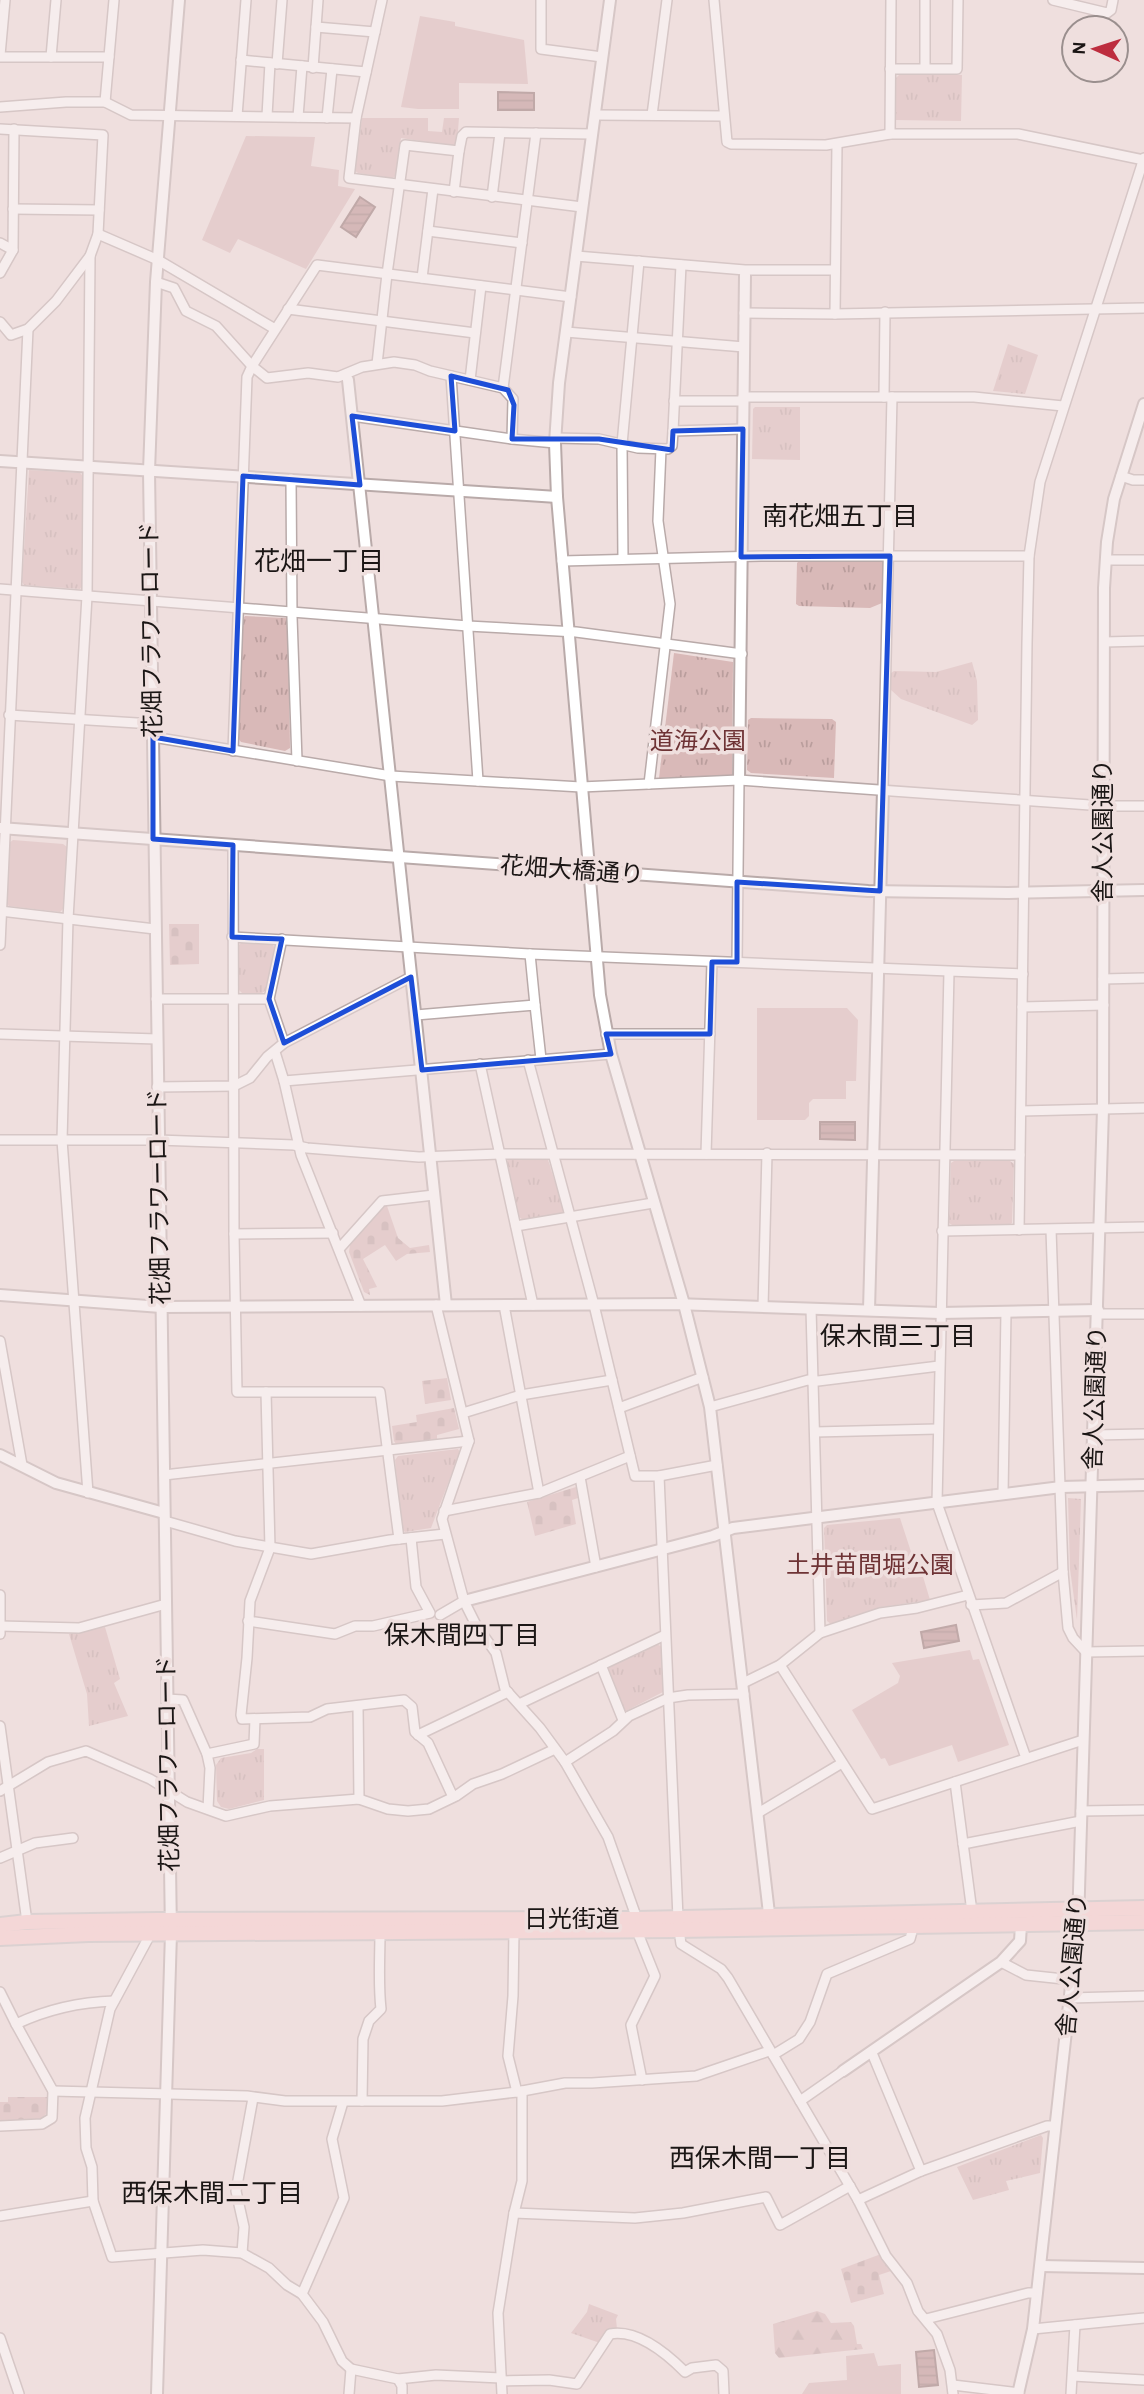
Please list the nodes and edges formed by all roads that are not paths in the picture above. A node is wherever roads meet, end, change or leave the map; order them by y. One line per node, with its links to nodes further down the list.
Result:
1 (5, 0): 18 (street)
2 (56, 0): 22 (street)
3 (114, 0): 23 (street)
4 (179, 0): 35 (street, 花畑フラワーロード)
5 (246, 0): 25 (street)
6 (282, 0): 26 (street)
7 (318, 0): 19 (street)
8 (382, 0): 20 (street)
9 (541, 0): 24 (street)
10 (610, 0): 24 (street)
11 (667, 0): 37 (street)
12 (714, 0): 40 (street)
13 (891, 0): 31 (street)
14 (925, 0): 29 (street)
15 (958, 0): 29 (street)
16 (1053, 0): 17 (street)
17 (1113, 0)
18 (1, 26): 21 (street)
19 (316, 27): 20 (street); 28 (street)
20 (375, 32): 32 (street)
21 (0, 56): 22 (street)
22 (51, 57): 23 (street)
23 (109, 57): 33 (street)
24 (603, 57): 36 (street)
25 (241, 60): 26 (street); 38 (street)
26 (273, 64): 27 (street); 39 (street)
27 (302, 66): 28 (street); 41 (street)
28 (313, 68): 30 (street)
29 (925, 68): 31 (street)
30 (332, 69): 32 (street); 42 (street)
31 (890, 69): 49 (street)
32 (366, 72): 43 (street)
33 (105, 102): 34 (street); 35 (street)
34 (0, 107)
35 (170, 115): 38 (street); 68 (street, 花畑フラワーロード)
36 (595, 115): 37 (street); 48 (street)
37 (652, 115): 40 (street)
38 (237, 116): 39 (street)
39 (267, 116): 41 (street)
40 (724, 116): 50 (street)
41 (298, 117): 42 (street)
42 (327, 118): 43 (street)
43 (356, 118): 53 (street)
44 (0, 129): 45 (street)
45 (14, 129): 59 (street); 60 (street)
46 (500, 133): 47 (street); 51 (street); 56 (street)
47 (536, 133): 48 (street); 57 (street)
48 (592, 134): 58 (street)
49 (890, 134): 50 (street); 52 (street)
50 (837, 144): 71 (street)
51 (459, 151): 53 (street); 55 (street)
52 (1144, 159): 82 (street)
53 (400, 185): 54 (street); 74 (street)
54 (433, 189): 55 (street); 61 (street)
55 (454, 191): 56 (street)
56 (492, 197): 57 (street)
57 (527, 201): 58 (street); 64 (street)
58 (582, 207): 66 (street)
59 (13, 209): 60 (street); 65 (street)
60 (99, 210): 62 (street)
61 (428, 231): 64 (street); 75 (street)
62 (98, 234): 67 (street); 68 (street)
63 (0, 243): 65 (street)
64 (522, 243): 78 (street)
65 (13, 250): 73 (street)
66 (576, 256): 69 (street); 79 (street)
67 (90, 257): 88 (street); 116 (street)
68 (158, 260): 76 (street, 花畑フラワーロード); 89 (street)
69 (639, 261): 70 (street); 92 (street)
70 (681, 265): 72 (street); 93 (street)
71 (835, 271): 72 (street); 85 (street)
72 (745, 273): 84 (street)
73 (0, 274)
74 (387, 274): 75 (street); 81 (street); 86 (street)
75 (422, 278): 77 (street)
76 (156, 282): 96 (street); 117 (street, 花畑フラワーロード)
77 (481, 286): 78 (street); 91 (street)
78 (516, 291): 79 (street); 100 (street)
79 (571, 298): 90 (street)
80 (1144, 308): 82 (street)
81 (288, 309): 86 (street); 89 (street)
82 (1095, 309): 83 (street); 105 (street)
83 (885, 312): 85 (street); 101 (street)
84 (744, 313): 85 (street); 94 (street)
85 (835, 314)
86 (382, 321): 91 (street); 95 (street)
87 (0, 323): 88 (street)
88 (28, 329): 115 (street)
89 (275, 329): 96 (street)
90 (566, 332): 92 (street); 111 (street)
91 (475, 333): 99 (street)
92 (632, 337): 93 (street); 112 (street)
93 (676, 341): 94 (street); 103 (street)
94 (744, 347): 102 (street)
95 (377, 364): 97 (street); 98 (street)
96 (252, 366): 98 (street); 118 (street)
97 (451, 376): 99 (street); 108 (street)
98 (348, 377): 106 (street)
99 (470, 380): 100 (street)
100 (503, 388): 110 (street)
101 (888, 397): 102 (street); 105 (street); 126 (street)
102 (743, 399): 103 (street); 107 (street)
103 (674, 401): 109 (street)
104 (1144, 404): 119 (street, 舎人公園通り)
105 (1063, 406): 127 (street)
106 (352, 416): 108 (street); 122 (street)
107 (743, 429): 109 (street); 125 (street)
108 (455, 431): 110 (street); 123 (street)
109 (673, 431): 113 (street)
110 (512, 439): 111 (street)
111 (555, 440): 112 (street); 124 (street)
112 (622, 444): 113 (street); 129 (street)
113 (662, 449): 128 (street)
114 (0, 461): 115 (street)
115 (21, 463): 116 (street); 134 (street)
116 (88, 467): 117 (street); 135 (street)
117 (149, 471): 118 (street); 136 (street, 花畑フラワーロード)
118 (243, 476): 120 (street); 137 (street)
119 (1121, 477): 121 (street); 130 (street, 舎人公園通り)
120 (291, 479): 122 (street); 138 (street)
121 (1144, 480)
122 (360, 485): 123 (street); 139 (street)
123 (458, 491): 124 (street); 140 (street)
124 (557, 497): 132 (street)
125 (741, 556): 126 (street); 128 (street); 145 (street)
126 (890, 556): 127 (street); 159 (street)
127 (1029, 556): 160 (street)
128 (662, 558): 129 (street); 144 (street)
129 (623, 559): 132 (street)
130 (1106, 560): 131 (street); 143 (street, 舎人公園通り)
131 (1144, 560)
132 (562, 561): 141 (street)
133 (0, 589): 134 (street)
134 (15, 590): 135 (street); 146 (street)
135 (87, 596): 136 (street); 148 (street)
136 (151, 600): 137 (street); 149 (street, 花畑フラワーロード)
137 (237, 608): 138 (street); 152 (street)
138 (292, 612): 139 (street); 153 (street)
139 (374, 618): 140 (street); 154 (street)
140 (468, 626): 141 (street); 155 (street)
141 (568, 632): 144 (street); 158 (street)
142 (1144, 641): 143 (street)
143 (1104, 642): 161 (street, 舎人公園通り)
144 (666, 644): 145 (street); 157 (street)
145 (742, 654): 156 (street)
146 (5, 688): 147 (street)
147 (9, 715): 148 (street); 150 (street)
148 (79, 719): 149 (street); 164 (street)
149 (153, 724): 151 (street, 花畑フラワーロード)
150 (4, 731): 163 (street)
151 (153, 737): 152 (street); 165 (street, 花畑フラワーロード)
152 (233, 751): 153 (street)
153 (297, 761): 154 (street)
154 (391, 776): 155 (street); 167 (street)
155 (478, 780): 158 (street)
156 (739, 780): 157 (street); 159 (street); 169 (street)
157 (649, 784): 158 (street)
158 (581, 787): 168 (street)
159 (883, 790): 160 (street); 171 (street)
160 (1024, 800): 161 (street); 173 (street)
161 (1104, 806): 162 (street); 172 (street, 舎人公園通り)
162 (1144, 806)
163 (2, 828): 164 (street, 花畑大橋通り); 174 (street)
164 (73, 833): 165 (street, 花畑大橋通り); 175 (street)
165 (153, 839): 166 (street, 花畑大橋通り); 176 (street, 花畑フラワーロード)
166 (233, 845): 167 (street, 花畑大橋通り); 177 (street)
167 (399, 857): 168 (street, 花畑大橋通り); 180 (street)
168 (588, 871): 169 (street, 花畑大橋通り); 182 (street)
169 (737, 883): 171 (street, 花畑大橋通り); 184 (street)
170 (1144, 890): 172 (street, 花畑大橋通り)
171 (880, 891): 173 (street, 花畑大橋通り); 185 (street)
172 (1104, 891): 173 (street, 花畑大橋通り); 190 (street, 舎人公園通り)
173 (1024, 893): 187 (street)
174 (1, 911): 175 (street); 179 (street)
175 (68, 919): 176 (street); 201 (street)
176 (155, 929): 191 (street, 花畑フラワーロード)
177 (232, 937): 178 (street); 192 (street)
178 (282, 939): 180 (street); 193 (street)
179 (0, 945)
180 (408, 947): 181 (street); 188 (street)
181 (530, 954): 182 (street); 194 (street)
182 (596, 957): 183 (street); 199 (street)
183 (712, 962): 184 (street); 200 (street)
184 (737, 962): 185 (street)
185 (878, 968): 186 (street); 222 (street)
186 (949, 972): 187 (street); 223 (street)
187 (1023, 974): 196 (street)
188 (411, 977): 197 (street); 203 (street)
189 (1144, 978): 190 (street)
190 (1103, 979): 195 (street, 舎人公園通り)
191 (156, 999): 192 (street); 202 (street, 花畑フラワーロード)
192 (233, 999): 193 (street); 211 (street)
193 (269, 999): 203 (street)
194 (535, 1005): 197 (street); 206 (street)
195 (1104, 1005): 196 (street); 214 (street, 舎人公園通り)
196 (1022, 1007): 215 (street)
197 (416, 1015): 209 (street)
198 (0, 1034): 201 (street)
199 (606, 1034): 200 (street); 205 (street)
200 (710, 1034): 226 (street)
201 (65, 1035): 202 (street); 217 (street)
202 (157, 1039): 212 (street, 花畑フラワーロード)
203 (284, 1043): 204 (street)
204 (275, 1052): 210 (street); 211 (street)
205 (611, 1054): 206 (street); 225 (street)
206 (541, 1059): 207 (street)
207 (528, 1060): 208 (street); 227 (street)
208 (480, 1064): 209 (street); 224 (street)
209 (422, 1070): 210 (street); 229 (street)
210 (284, 1081): 220 (street)
211 (234, 1086): 212 (street); 219 (street)
212 (157, 1087): 218 (street, 花畑フラワーロード)
213 (1144, 1108): 214 (street)
214 (1103, 1109): 215 (street); 235 (street, 舎人公園通り)
215 (1021, 1111): 228 (street)
216 (0, 1140): 217 (street)
217 (62, 1140): 218 (street); 243 (street)
218 (158, 1140): 219 (street); 250 (street, 花畑フラワーロード)
219 (233, 1143): 220 (street); 240 (street)
220 (299, 1146): 229 (street); 239 (street)
221 (767, 1153): 222 (street); 226 (street); 252 (street)
222 (873, 1153): 223 (street); 254 (street)
223 (944, 1153): 228 (street); 238 (street)
224 (500, 1154): 227 (street); 229 (street); 233 (street)
225 (638, 1154): 226 (street); 227 (street); 231 (street)
226 (706, 1154)
227 (552, 1155): 232 (street)
228 (1020, 1155): 236 (street)
229 (430, 1156): 230 (street)
230 (434, 1195): 241 (street); 245 (street)
231 (653, 1203): 232 (street); 244 (street)
232 (570, 1217): 233 (street); 248 (street)
233 (516, 1226): 247 (street)
234 (1144, 1227): 235 (street)
235 (1100, 1228): 237 (street); 257 (street, 舎人公園通り)
236 (1019, 1230): 237 (street); 238 (street)
237 (1051, 1230): 255 (street)
238 (942, 1231): 258 (street)
239 (333, 1233): 240 (street); 241 (street)
240 (234, 1234): 251 (street)
241 (339, 1249): 249 (street)
242 (0, 1294): 243 (street)
243 (74, 1301): 250 (street); 287 (street)
244 (684, 1304): 248 (street); 252 (street); 262 (street)
245 (441, 1305): 246 (street); 249 (street); 269 (street)
246 (504, 1305): 247 (street); 266 (street)
247 (533, 1305): 248 (street)
248 (594, 1305): 263 (street)
249 (361, 1306): 251 (street)
250 (161, 1307): 251 (street); 281 (street, 花畑フラワーロード)
251 (236, 1307): 265 (street)
252 (763, 1307): 253 (street)
253 (811, 1309): 254 (street); 264 (street)
254 (869, 1310): 258 (street)
255 (1055, 1310): 256 (street); 257 (street); 286 (street)
256 (1006, 1312): 258 (street); 289 (street)
257 (1098, 1312): 259 (street); 273 (street, 舎人公園通り)
258 (940, 1313): 261 (street)
259 (1144, 1314)
260 (0, 1341): 279 (street)
261 (939, 1366): 264 (street); 270 (street)
262 (703, 1377): 267 (street); 268 (street)
263 (612, 1380): 266 (street); 268 (street)
264 (813, 1380): 267 (street); 271 (street)
265 (266, 1392): 275 (street); 278 (street)
266 (521, 1395): 269 (street); 288 (street)
267 (710, 1407): 280 (street)
268 (618, 1408): 277 (street)
269 (463, 1413): 274 (street)
270 (937, 1429): 271 (street); 290 (street)
271 (815, 1432): 293 (street)
272 (1144, 1434): 273 (street)
273 (1094, 1435): 285 (street, 舎人公園通り)
274 (469, 1441): 275 (street); 291 (street)
275 (387, 1451): 278 (street); 297 (street)
276 (0, 1455): 279 (street)
277 (630, 1456): 282 (street); 283 (street)
278 (267, 1464): 281 (street); 298 (street)
279 (22, 1465): 287 (street)
280 (717, 1465): 282 (street); 294 (street)
281 (164, 1475): 292 (street, 花畑フラワーロード)
282 (659, 1475): 299 (street)
283 (580, 1477): 288 (street); 300 (street)
284 (1144, 1485): 285 (street)
285 (1092, 1486): 286 (street); 313 (street, 舎人公園通り)
286 (1061, 1487): 289 (street); 301 (street)
287 (88, 1493): 292 (street)
288 (539, 1493): 291 (street)
289 (1003, 1494): 290 (street)
290 (937, 1503): 293 (street); 303 (street)
291 (444, 1511): 295 (street)
292 (164, 1517): 298 (street); 305 (street, 花畑フラワーロード)
293 (816, 1518): 294 (street); 309 (street)
294 (725, 1531): 299 (street); 316 (street)
295 (445, 1534): 296 (street); 304 (street)
296 (411, 1538): 297 (street); 307 (street)
297 (399, 1539): 298 (street)
298 (270, 1548): 307 (street)
299 (663, 1549): 300 (street); 311 (street)
300 (596, 1567): 304 (street)
301 (1063, 1572): 303 (street); 313 (street)
302 (0, 1595): 308 (street)
303 (970, 1600): 309 (street); 329 (street)
304 (464, 1601): 306 (street); 317 (street)
305 (166, 1604): 308 (street); 319 (street, 花畑フラワーロード)
306 (440, 1615)
307 (248, 1621): 322 (street)
308 (0, 1626): 310 (street)
309 (820, 1633): 315 (street)
310 (0, 1634)
311 (665, 1635): 314 (street); 318 (street)
312 (1144, 1651): 313 (street)
313 (1086, 1652): 326 (street, 舎人公園通り)
314 (601, 1665): 320 (street); 323 (street)
315 (780, 1665): 316 (street); 331 (street)
316 (744, 1688): 318 (street); 339 (street)
317 (508, 1692): 320 (street); 325 (street)
318 (668, 1698): 323 (street); 352 (street)
319 (167, 1699): 328 (street); 334 (street, 花畑フラワーロード)
320 (519, 1704): 327 (street)
321 (358, 1707): 322 (street); 325 (street); 336 (street)
322 (255, 1719): 328 (street)
323 (623, 1720): 330 (street)
324 (0, 1726): 333 (street)
325 (418, 1735): 335 (street)
326 (1083, 1740): 329 (street); 340 (street, 舎人公園通り)
327 (555, 1749): 330 (street); 335 (street)
328 (207, 1754): 337 (street)
329 (1026, 1758): 332 (street)
330 (565, 1762): 354 (street)
331 (842, 1763): 332 (street); 339 (street)
332 (955, 1782): 342 (street)
333 (4, 1789): 334 (street); 343 (street)
334 (169, 1790): 337 (street); 356 (street, 花畑フラワーロード)
335 (453, 1797): 336 (street)
336 (359, 1799): 337 (street)
337 (208, 1809)
338 (1144, 1810): 340 (street)
339 (758, 1813): 350 (street)
340 (1081, 1816): 342 (street); 347 (street, 舎人公園通り)
341 (73, 1838): 343 (street)
342 (963, 1844): 346 (street)
343 (18, 1851): 344 (street); 349 (street)
344 (0, 1858)
345 (1144, 1908): 347 (highway, 日光街道)
346 (972, 1912): 347 (highway, 日光街道); 350 (highway, 日光街道)
347 (1079, 1916): 351 (highway, 日光街道); 355 (highway, 日光街道); 363 (street, 舎人公園通り)
348 (0, 1920): 349 (highway)
349 (27, 1922): 353 (highway, 日光街道); 356 (highway, 日光街道)
350 (770, 1922): 352 (highway, 日光街道); 357 (highway, 日光街道)
351 (1144, 1922)
352 (678, 1924): 354 (highway, 日光街道); 369 (street)
353 (0, 1925)
354 (637, 1925): 356 (highway, 日光街道); 358 (highway, 日光街道); 372 (street)
355 (1021, 1925): 357 (highway, 日光街道); 362 (street)
356 (171, 1927): 359 (highway, 日光街道); 360 (highway, 日光街道); 376 (street, 花畑フラワーロード)
357 (913, 1927): 369 (street)
358 (514, 1931): 359 (highway, 日光街道); 374 (street)
359 (380, 1932): 378 (street)
360 (151, 1933): 361 (highway, 日光街道); 367 (street)
361 (0, 1938)
362 (1001, 1962): 363 (street); 370 (street)
363 (1073, 1980): 366 (street, 舎人公園通り)
364 (0, 1992): 368 (street)
365 (1144, 1996): 366 (street)
366 (1070, 1998): 382 (street, 舎人公園通り)
367 (114, 2001): 368 (street); 375 (street)
368 (16, 2024): 373 (street)
369 (771, 2053): 372 (street); 379 (street)
370 (872, 2053): 371 (street); 383 (street)
371 (843, 2071): 379 (street)
372 (642, 2080): 374 (street)
373 (53, 2091): 375 (street); 381 (street)
374 (520, 2091): 378 (street); 387 (street)
375 (91, 2092): 376 (street); 386 (street)
376 (167, 2095): 377 (street); 390 (street, 花畑フラワーロード)
377 (253, 2098): 380 (street); 389 (street)
378 (362, 2101): 380 (street)
379 (800, 2101): 384 (street)
380 (343, 2102): 393 (street)
381 (0, 2126)
382 (1055, 2126): 383 (street); 391 (street, 舎人公園通り)
383 (921, 2172): 385 (street)
384 (850, 2186): 385 (street); 387 (street)
385 (858, 2200): 396 (street)
386 (93, 2202): 388 (street); 390 (street)
387 (514, 2213): 403 (street)
388 (0, 2216)
389 (242, 2252): 390 (street); 393 (street)
390 (162, 2254): 408 (street, 花畑フラワーロード)
391 (1041, 2266): 392 (street); 394 (street, 舎人公園通り)
392 (1144, 2268)
393 (302, 2294): 400 (street)
394 (1037, 2294): 396 (street); 398 (street, 舎人公園通り)
395 (1144, 2318): 397 (street)
396 (926, 2319): 405 (street)
397 (1075, 2325): 398 (street); 401 (street)
398 (1033, 2329): 406 (street, 舎人公園通り)
399 (0, 2338): 407 (street)
400 (351, 2369): 402 (street); 409 (street)
401 (1073, 2376): 404 (street); 413 (street)
402 (398, 2379): 403 (street); 410 (street)
403 (501, 2380): 411 (street); 412 (street)
404 (1144, 2380)
405 (953, 2390): 406 (street)
406 (1018, 2393)
407 (19, 2394)
408 (157, 2394)
409 (349, 2394)
410 (402, 2394)
411 (502, 2394)
412 (724, 2394)
413 (1071, 2394)

